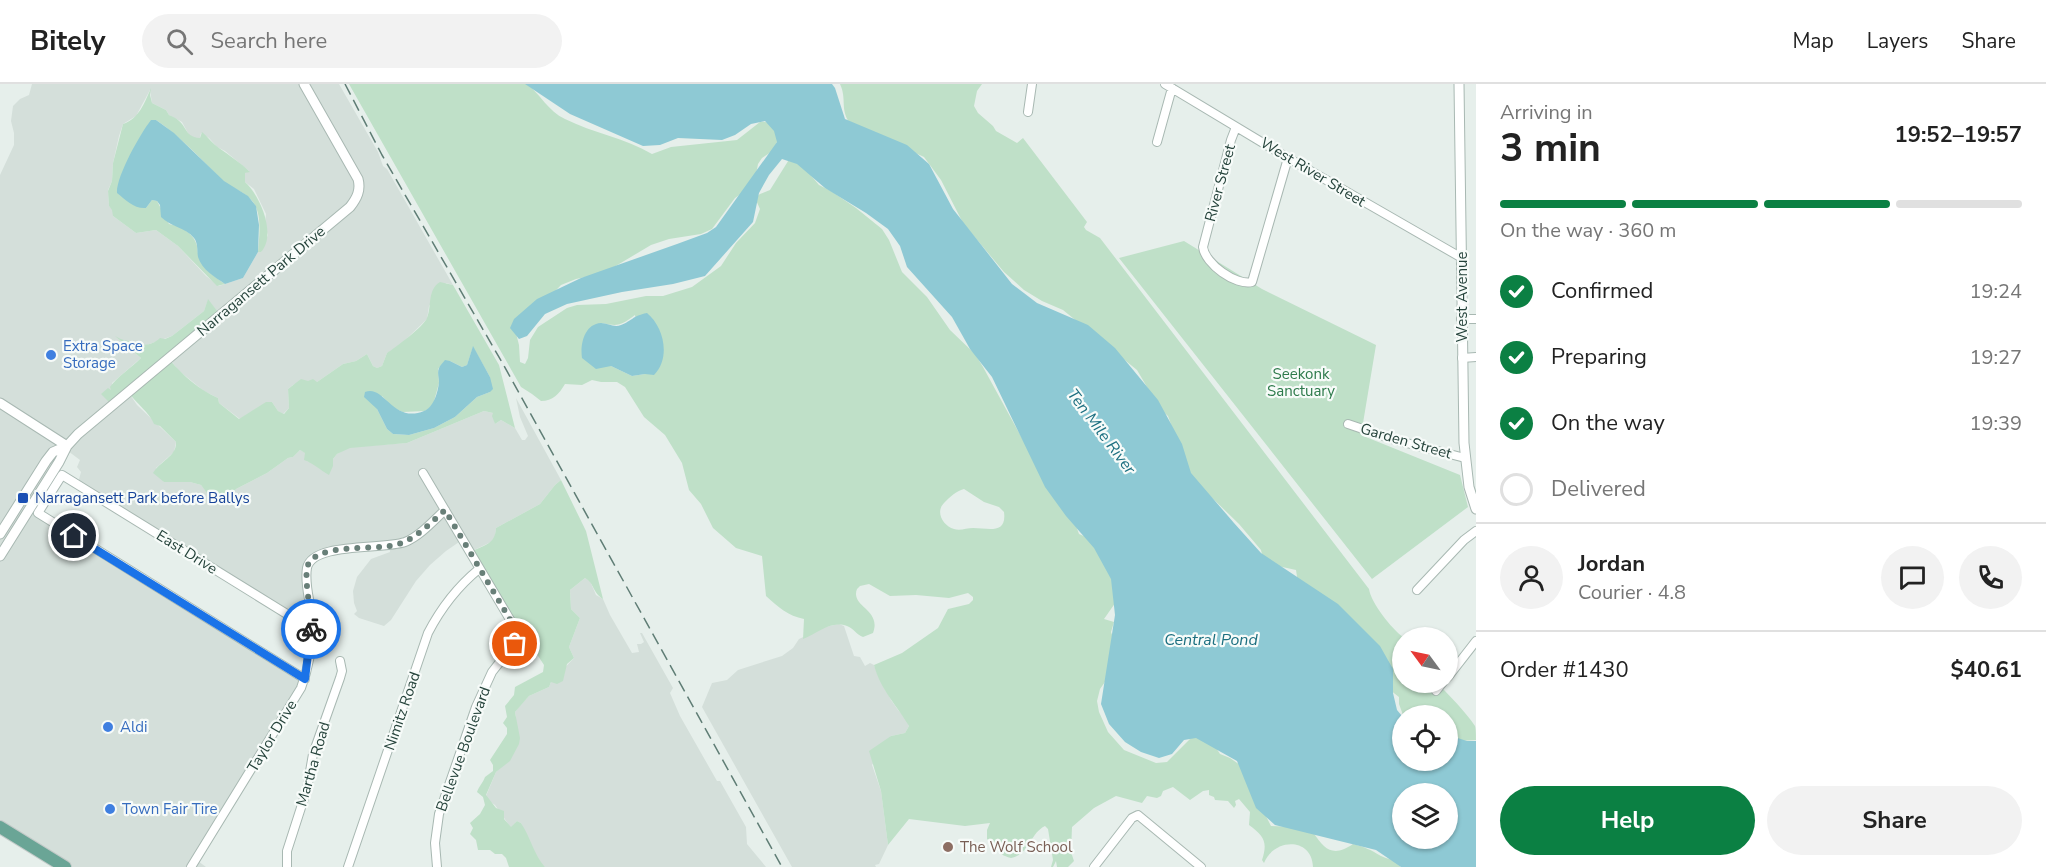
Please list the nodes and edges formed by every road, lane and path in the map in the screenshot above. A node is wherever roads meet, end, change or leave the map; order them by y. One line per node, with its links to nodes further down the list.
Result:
1 (304, 84): 16 (street, Narragansett Park Drive)
2 (1032, 84): 5 (street)
3 (1459, 84): 9 (street, West Avenue)
4 (1169, 86): 6 (street, West River Street); 7 (street)
5 (1028, 112)
6 (1236, 127): 8 (street, West River Street); 8 (street, River Street)
7 (1157, 142)
8 (1288, 158): 9 (street, West River Street)
9 (1462, 258): 10 (street, West Avenue)
10 (1461, 319): 11 (street); 13 (street, West Avenue)
11 (1476, 319)
12 (1476, 357): 13 (street)
13 (1462, 358): 17 (street, West Avenue)
14 (0, 403): 16 (street)
15 (1347, 424): 17 (street, Garden Street)
16 (67, 446): 22 (street, Narragansett Park Drive); 23 (street, Narragansett Park Drive)
17 (1465, 458): 19 (street, West Avenue)
18 (423, 473): 20 (street)
19 (1476, 509)
20 (445, 510): 24 (street); 26 (street, Taylor Drive)
21 (1476, 531): 25 (street)
22 (0, 534)
23 (0, 556)
24 (479, 569): 35 (street, Nimitz Road); 36 (street, Bellevue Boulevard)
25 (1417, 590)
26 (311, 629): 30 (street, Taylor Drive); 30 (street, East Drive)
27 (1476, 641): 29 (street)
28 (340, 662): 34 (street, Martha Road)
29 (1458, 664)
30 (305, 679): 33 (street, Taylor Drive)
31 (0, 827): 32 (main road)
32 (65, 867)
33 (190, 867)
34 (287, 867)
35 (348, 867)
36 (437, 867)
37 (1094, 867): 38 (street)
38 (1200, 867)

